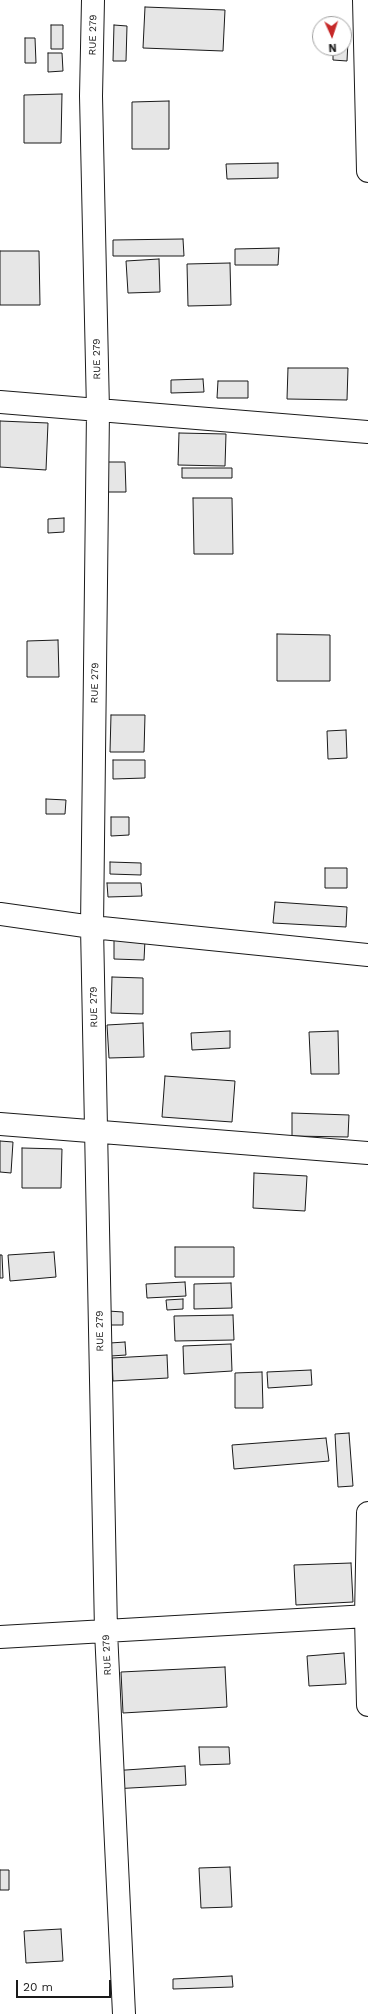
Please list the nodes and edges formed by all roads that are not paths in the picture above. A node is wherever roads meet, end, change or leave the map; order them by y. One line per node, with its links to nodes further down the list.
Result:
1 (94, 0): 5 (street, RUE 279)
2 (364, 0): 3 (street)
3 (368, 171)
4 (0, 402): 5 (street)
5 (98, 410): 6 (street); 8 (street, RUE 279)
6 (368, 432)
7 (0, 914): 8 (street)
8 (92, 927): 9 (street); 11 (street, RUE 279)
9 (368, 955)
10 (0, 1124): 11 (street)
11 (96, 1131): 12 (street); 15 (street, RUE 279)
12 (368, 1153)
13 (368, 1513): 14 (street)
14 (367, 1617): 15 (street); 17 (street)
15 (106, 1631): 16 (street); 18 (street, RUE 279)
16 (0, 1637)
17 (368, 1705)
18 (124, 2014)

